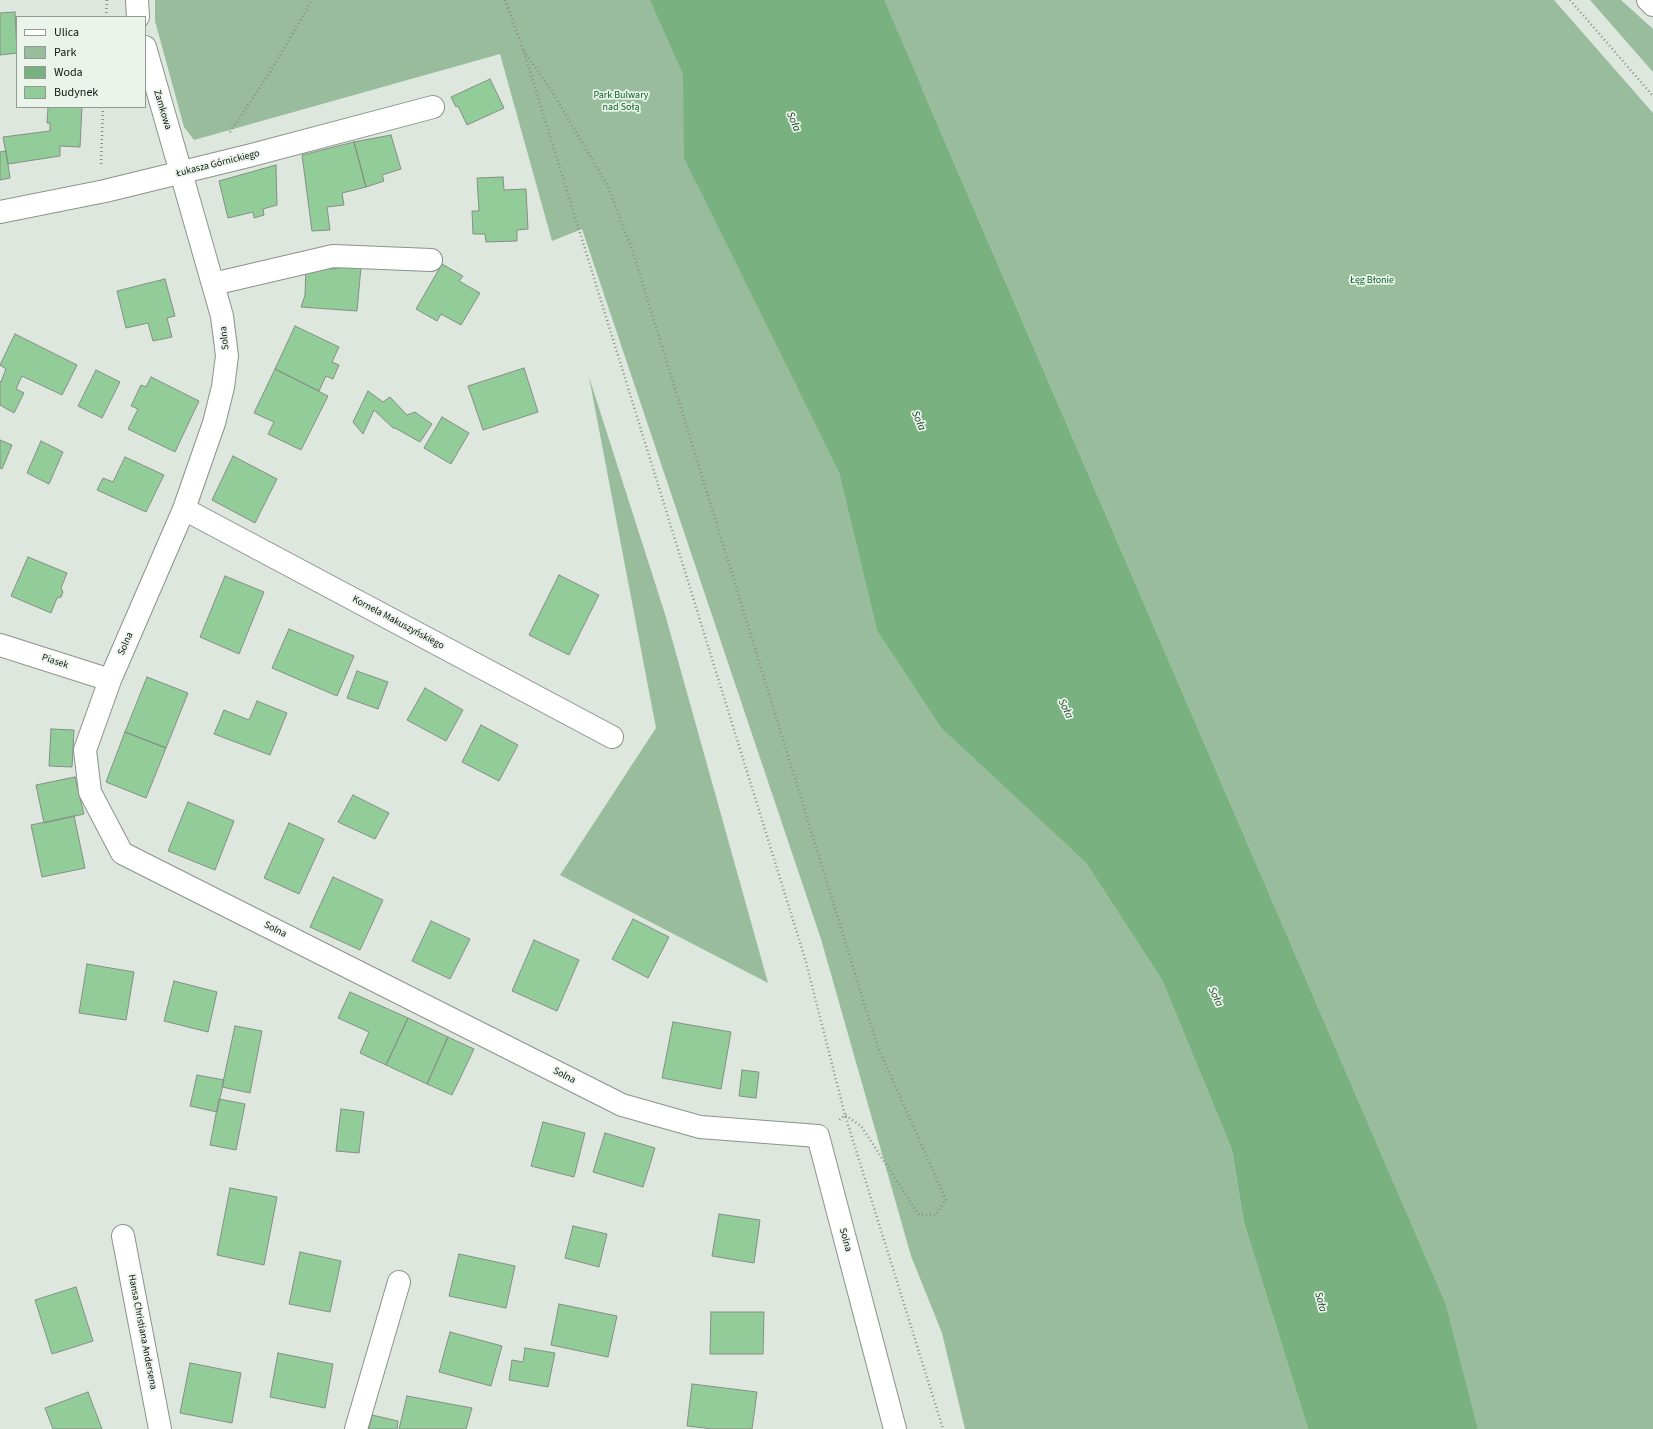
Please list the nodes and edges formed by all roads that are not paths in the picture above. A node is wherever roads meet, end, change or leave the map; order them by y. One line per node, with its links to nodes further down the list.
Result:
1 (137, 0): 4 (street)
2 (1648, 0): 3 (street)
3 (1653, 5)
4 (138, 16)
5 (146, 51): 7 (street, Zamkowa)
6 (433, 107): 7 (street, Łukasza Górnickiego)
7 (182, 172): 8 (street, Łukasza Górnickiego); 10 (street, Solna)
8 (0, 212)
9 (431, 260): 10 (street)
10 (213, 284): 11 (street, Solna)
11 (184, 509): 13 (street, Solna); 14 (street, Kornela Makuszyńskiego)
12 (0, 645): 13 (street, Piasek)
13 (110, 680): 19 (street, Solna)
14 (612, 737)
15 (123, 1236): 17 (street, Hansa Christiana Andersena)
16 (399, 1282): 18 (street)
17 (160, 1429)
18 (356, 1429)
19 (895, 1429)

